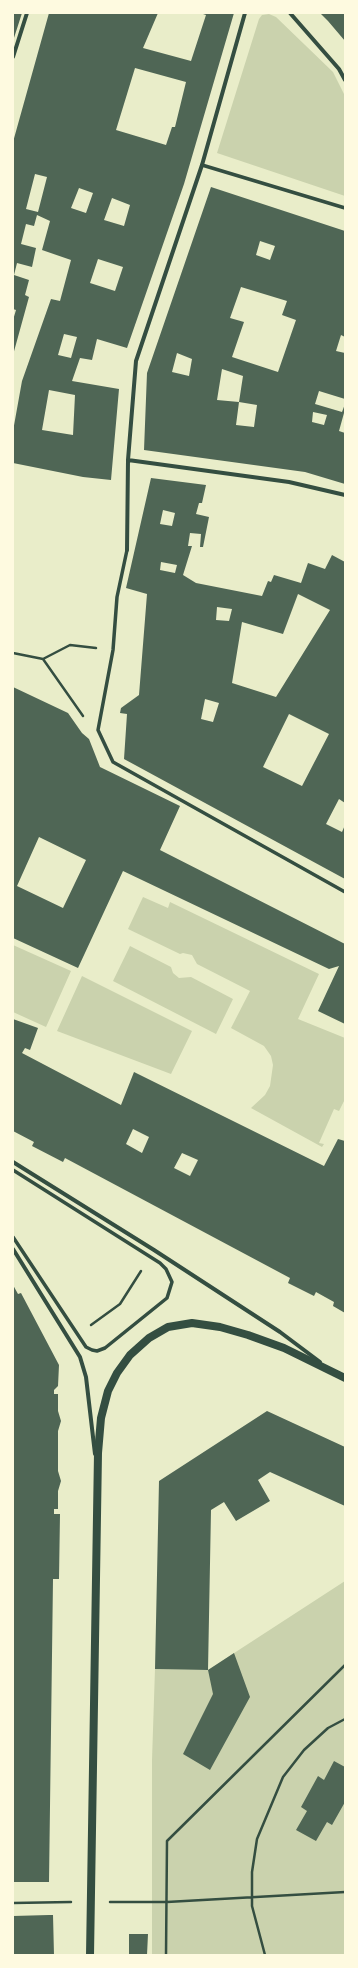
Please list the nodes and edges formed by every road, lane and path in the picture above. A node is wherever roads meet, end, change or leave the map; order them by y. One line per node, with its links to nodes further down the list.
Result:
1 (27, 13): 4 (street)
2 (245, 13): 6 (street)
3 (290, 13): 5 (street)
4 (13, 57)
5 (345, 80)
6 (202, 165): 7 (street); 8 (street)
7 (345, 208)
8 (128, 460): 9 (street); 10 (street)
9 (345, 495)
10 (127, 550): 11 (street)
11 (113, 650): 13 (path); 14 (street)
12 (13, 653): 13 (path)
13 (43, 659): 14 (path)
14 (98, 730): 15 (street)
15 (345, 892)
16 (13, 1162): 22 (street)
17 (13, 1170): 20 (street)
18 (13, 1237): 21 (street)
19 (13, 1249): 24 (street)
20 (150, 1257): 21 (path); 21 (street)
21 (78, 1334)
22 (336, 1374): 23 (main road); 24 (main road)
23 (345, 1378)
24 (98, 1494): 30 (main road)
25 (345, 1665): 31 (path)
26 (345, 1718): 28 (path)
27 (345, 1892): 28 (path)
28 (252, 1898): 31 (path); 35 (path)
29 (13, 1902): 32 (path)
30 (91, 1902): 31 (path); 33 (main road)
31 (167, 1902): 34 (path)
32 (48, 1903)
33 (90, 1955)
34 (166, 1955)
35 (265, 1955)

